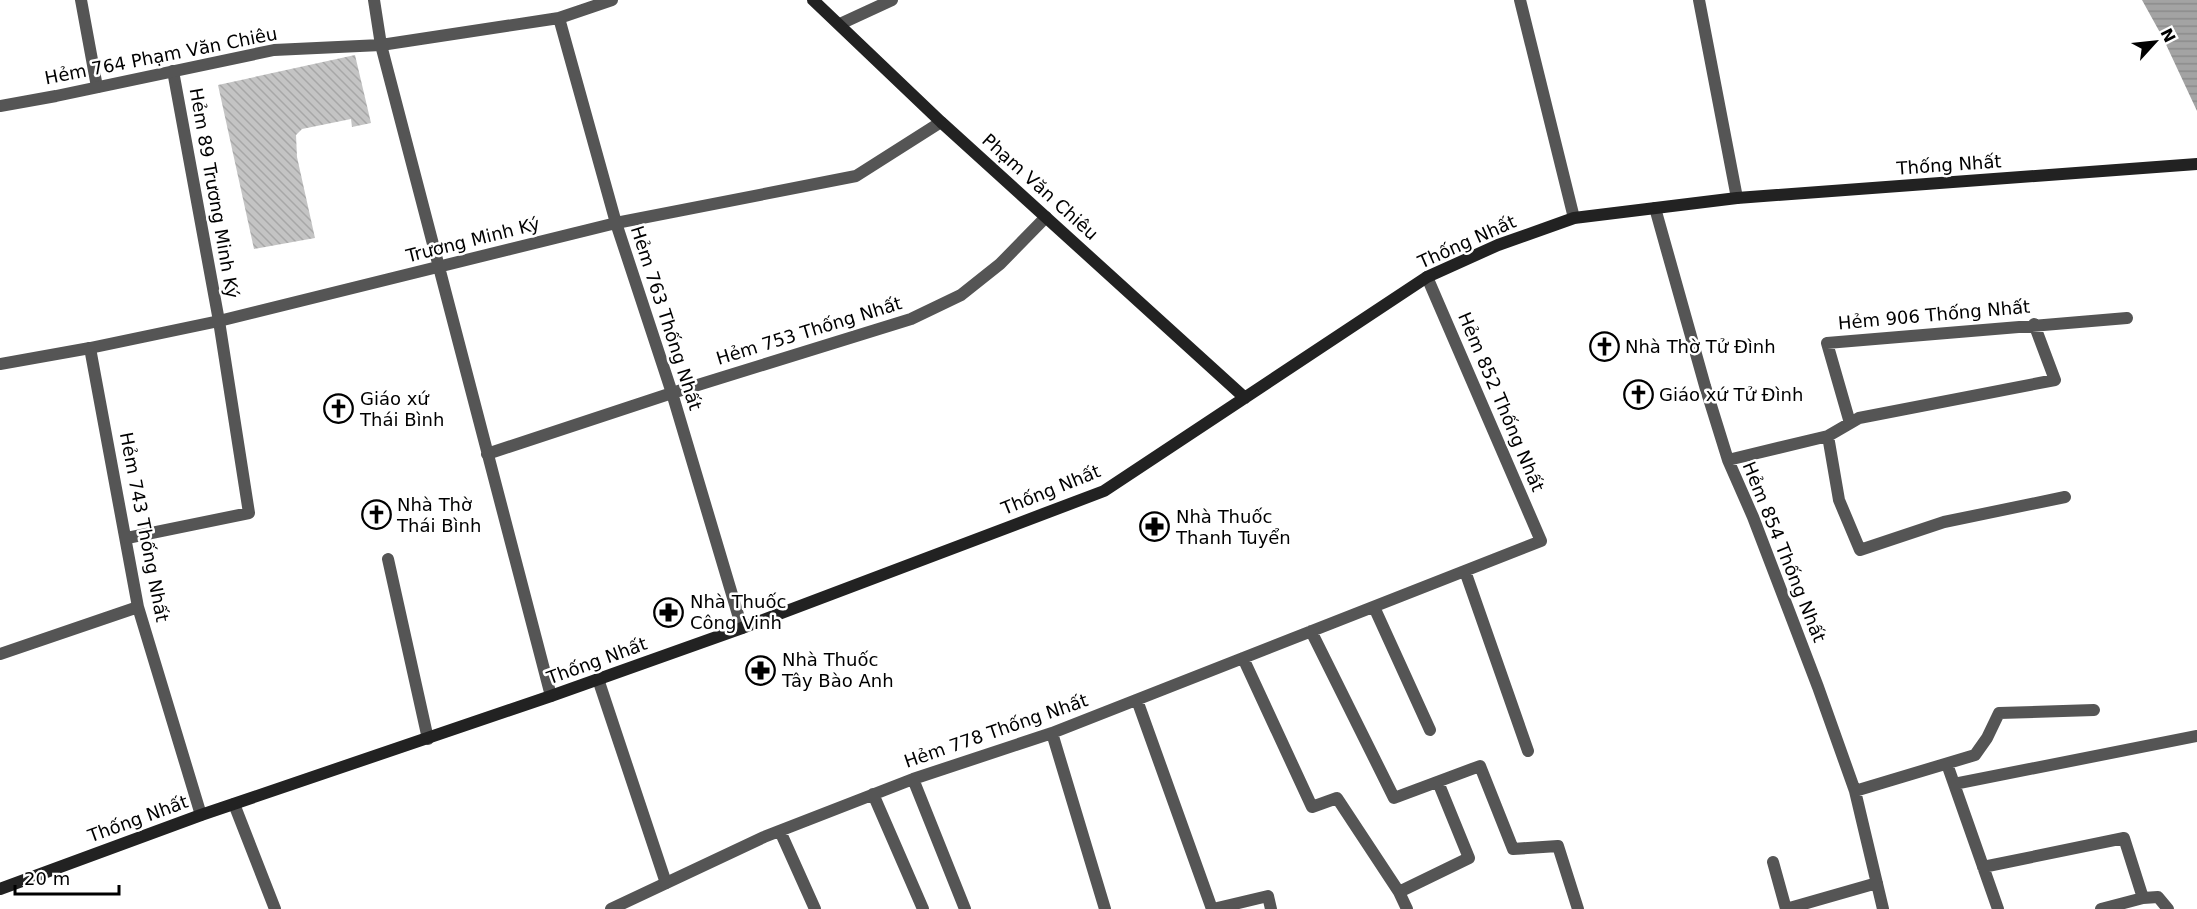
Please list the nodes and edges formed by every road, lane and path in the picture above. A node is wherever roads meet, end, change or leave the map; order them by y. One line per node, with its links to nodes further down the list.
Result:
1 (81, 0): 12 (street)
2 (374, 0): 10 (street)
3 (612, 0): 8 (street, Hẻm 764 Phạm Văn Chiêu)
4 (813, 0): 9 (main road, Phạm Văn Chiêu)
5 (892, 0): 9 (street)
6 (1520, 0): 19 (street)
7 (1699, 0): 16 (street)
8 (559, 18): 10 (street, Hẻm 764 Phạm Văn Chiêu); 20 (street, Hẻm 763 Thống Nhất)
9 (840, 24): 14 (main road, Phạm Văn Chiêu)
10 (381, 45): 11 (street, Hẻm 764 Phạm Văn Chiêu); 21 (street)
11 (173, 71): 12 (street, Hẻm 764 Phạm Văn Chiêu); 24 (street, Hẻm 89 Trương Minh Ký)
12 (97, 87): 13 (street, Hẻm 764 Phạm Văn Chiêu)
13 (0, 106)
14 (941, 122): 18 (main road, Phạm Văn Chiêu); 20 (street, Trương Minh Ký)
15 (2197, 164): 16 (main road, Thống Nhất)
16 (1737, 198): 17 (main road, Thống Nhất)
17 (1655, 208): 19 (main road, Thống Nhất); 33 (street, Hẻm 854 Thống Nhất)
18 (1046, 216): 28 (street, Hẻm 753 Thống Nhất); 29 (main road, Phạm Văn Chiêu)
19 (1574, 219): 22 (main road, Thống Nhất)
20 (616, 223): 21 (street, Trương Minh Ký); 28 (street, Hẻm 763 Thống Nhất)
21 (438, 267): 24 (street, Trương Minh Ký); 32 (street)
22 (1427, 277): 29 (main road, Thống Nhất); 36 (street, Hẻm 852 Thống Nhất)
23 (2127, 318): 25 (street, Hẻm 906 Thống Nhất)
24 (219, 321): 26 (street, Trương Minh Ký); 35 (street, Hẻm 89 Trương Minh Ký)
25 (2034, 324): 30 (street); 30 (street, Hẻm 906 Thống Nhất)
26 (90, 348): 27 (street, Trương Minh Ký); 35 (street, Hẻm 743 Thống Nhất)
27 (0, 364)
28 (672, 393): 32 (street, Hẻm 753 Thống Nhất); 41 (street, Hẻm 763 Thống Nhất)
29 (1245, 398): 41 (main road, Thống Nhất)
30 (1850, 423): 31 (street)
31 (1828, 436): 33 (street); 34 (street)
32 (487, 454): 46 (street)
33 (1728, 460): 58 (street, Hẻm 854 Thống Nhất)
34 (2065, 497)
35 (127, 538): 39 (street, Hẻm 743 Thống Nhất)
36 (1541, 541): 38 (street, Hẻm 778 Thống Nhất)
37 (388, 559): 52 (street)
38 (1465, 571): 40 (street, Hẻm 778 Thống Nhất); 53 (street)
39 (138, 607): 43 (street); 61 (street, Hẻm 743 Thống Nhất)
40 (1374, 607): 42 (street, Hẻm 778 Thống Nhất); 49 (street)
41 (742, 628): 45 (main road, Thống Nhất)
42 (1311, 632): 44 (street, Hẻm 778 Thống Nhất); 56 (street)
43 (0, 654)
44 (1243, 658): 47 (street, Hẻm 778 Thống Nhất); 68 (street)
45 (598, 680): 46 (main road, Thống Nhất); 65 (street)
46 (551, 696): 52 (main road, Thống Nhất)
47 (1137, 700): 50 (street, Hẻm 778 Thống Nhất); 76 (street)
48 (2094, 710): 54 (street)
49 (1430, 730)
50 (1052, 733): 55 (street, Hẻm 778 Thống Nhất); 75 (street)
51 (2197, 736): 57 (street)
52 (428, 739): 60 (main road, Thống Nhất)
53 (1528, 751)
54 (1947, 764): 57 (street); 58 (street)
55 (913, 779): 59 (street, Hẻm 778 Thống Nhất); 74 (street)
56 (1438, 782): 68 (street); 79 (street)
57 (1954, 784): 64 (street)
58 (1855, 791): 66 (street, Hẻm 854 Thống Nhất)
59 (873, 794): 62 (street, Hẻm 778 Thống Nhất); 73 (street)
60 (234, 804): 61 (main road, Thống Nhất); 70 (street)
61 (201, 815): 67 (main road, Thống Nhất)
62 (780, 831): 65 (street, Hẻm 778 Thống Nhất); 72 (street)
63 (1773, 862): 80 (street)
64 (1983, 867): 69 (street); 82 (street)
65 (666, 883): 71 (street, Hẻm 778 Thống Nhất)
66 (1876, 883): 80 (street); 81 (street, Hẻm 854 Thống Nhất)
67 (0, 889)
68 (1399, 892): 78 (street)
69 (2143, 898): 83 (street); 84 (street)
70 (276, 909)
71 (611, 909)
72 (815, 909)
73 (923, 909)
74 (965, 909)
75 (1105, 909)
76 (1212, 909): 77 (street)
77 (1271, 909)
78 (1407, 909)
79 (1578, 909)
80 (1786, 909)
81 (1882, 909)
82 (1998, 909)
83 (2101, 909)
84 (2168, 909)

